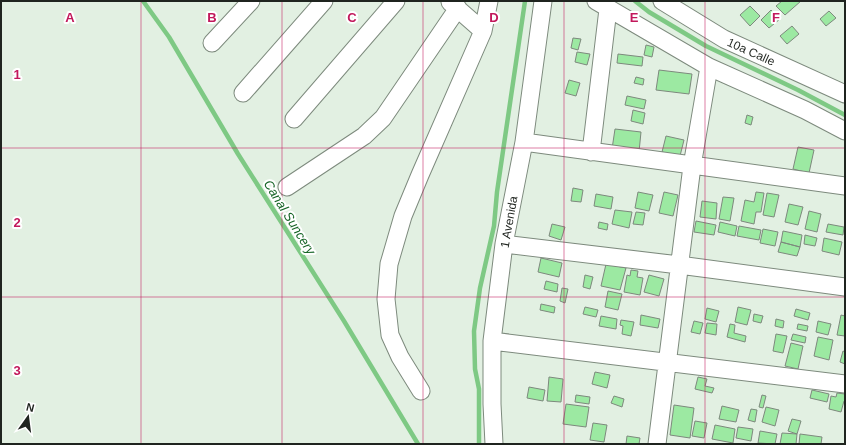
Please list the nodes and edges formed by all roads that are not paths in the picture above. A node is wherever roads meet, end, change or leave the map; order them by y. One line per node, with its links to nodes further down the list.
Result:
1 (251, 1): 10 (street)
2 (324, 1): 12 (street)
3 (396, 1): 14 (street)
4 (489, 1): 9 (street)
5 (543, 1): 16 (street, 1 Avenida)
6 (662, 1): 13 (street, 10a Calle)
7 (454, 5): 9 (street); 20 (street)
8 (602, 5): 11 (street); 17 (street)
9 (483, 31): 27 (street)
10 (212, 43)
11 (709, 67): 15 (street); 18 (street)
12 (243, 93)
13 (845, 94)
14 (294, 119)
15 (845, 131)
16 (524, 142): 17 (street); 21 (street, 1 Avenida)
17 (591, 152): 18 (street)
18 (692, 166): 19 (street); 22 (street)
19 (845, 186)
20 (287, 187)
21 (504, 244): 22 (street); 24 (street, 1 Avenida)
22 (679, 265): 23 (street); 25 (street)
23 (845, 287)
24 (492, 341): 25 (street); 28 (street, 1 Avenida)
25 (667, 362): 26 (street); 29 (street)
26 (845, 384)
27 (421, 391)
28 (494, 444)
29 (657, 444)

